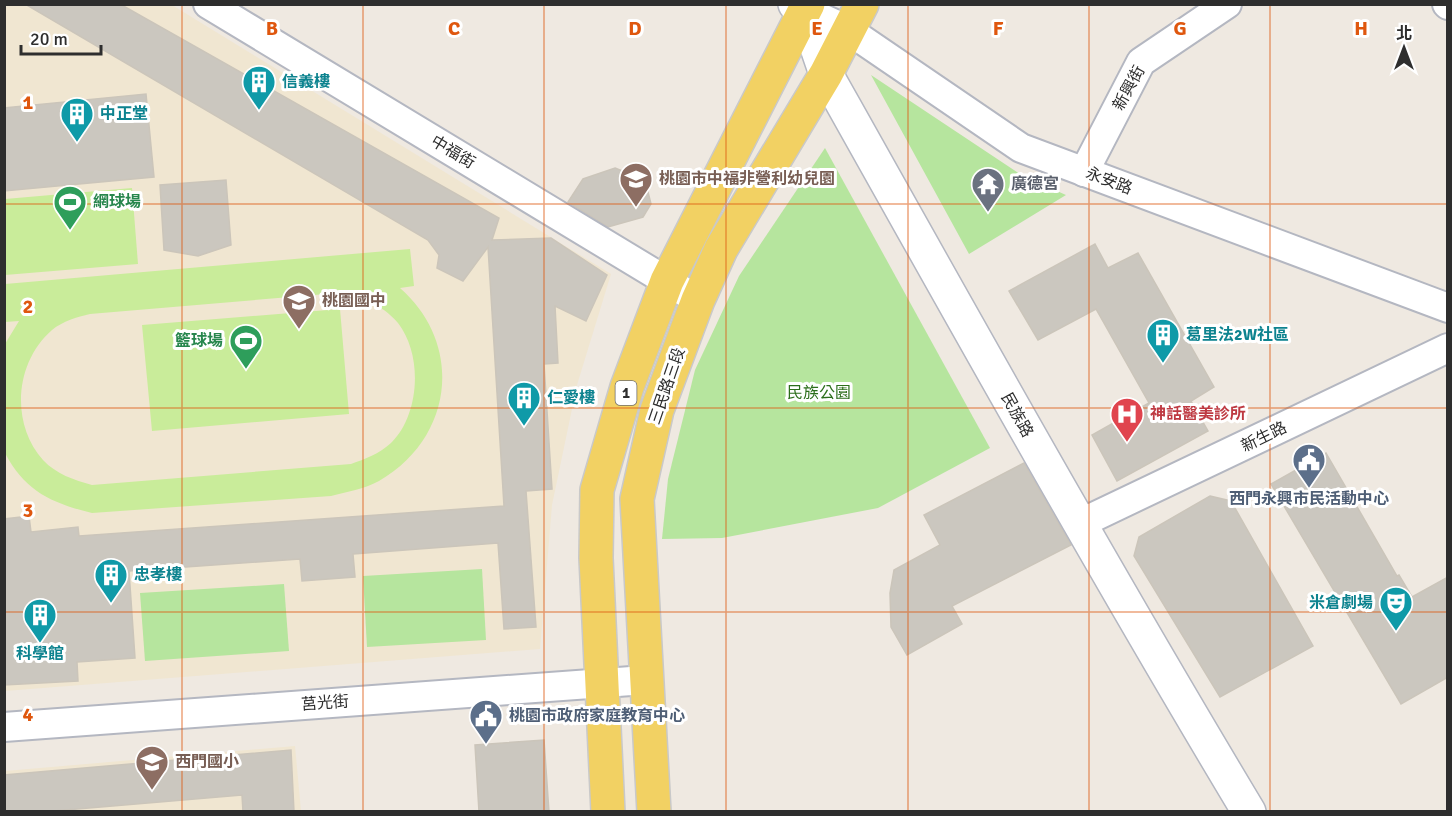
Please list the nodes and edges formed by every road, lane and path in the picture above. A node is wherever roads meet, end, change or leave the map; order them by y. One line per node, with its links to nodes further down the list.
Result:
1 (208, 4): 7 (street, 中福街)
2 (1227, 4): 6 (street, 新興街)
3 (802, 6): 4 (street, 永安路); 5 (main road, 民族路); 7 (main road, 1)
4 (855, 17): 5 (main road, 三民路三段 / 1); 6 (street, 永安路)
5 (826, 74): 8 (main road, 三民路三段 / 1); 11 (main road, 民族路)
6 (1084, 172): 9 (street, 永安路)
7 (667, 281): 8 (street, 中福街); 13 (main road, 1)
8 (698, 300): 12 (main road, 三民路三段 / 1)
9 (1448, 308)
10 (1448, 348): 11 (street, 新生路)
11 (1079, 524): 17 (main road, 民族路)
12 (645, 680): 13 (street, 莒光街); 16 (main road, 三民路三段 / 1)
13 (604, 684): 14 (street, 莒光街); 15 (main road, 1)
14 (4, 728)
15 (608, 812)
16 (654, 812)
17 (1249, 812)

